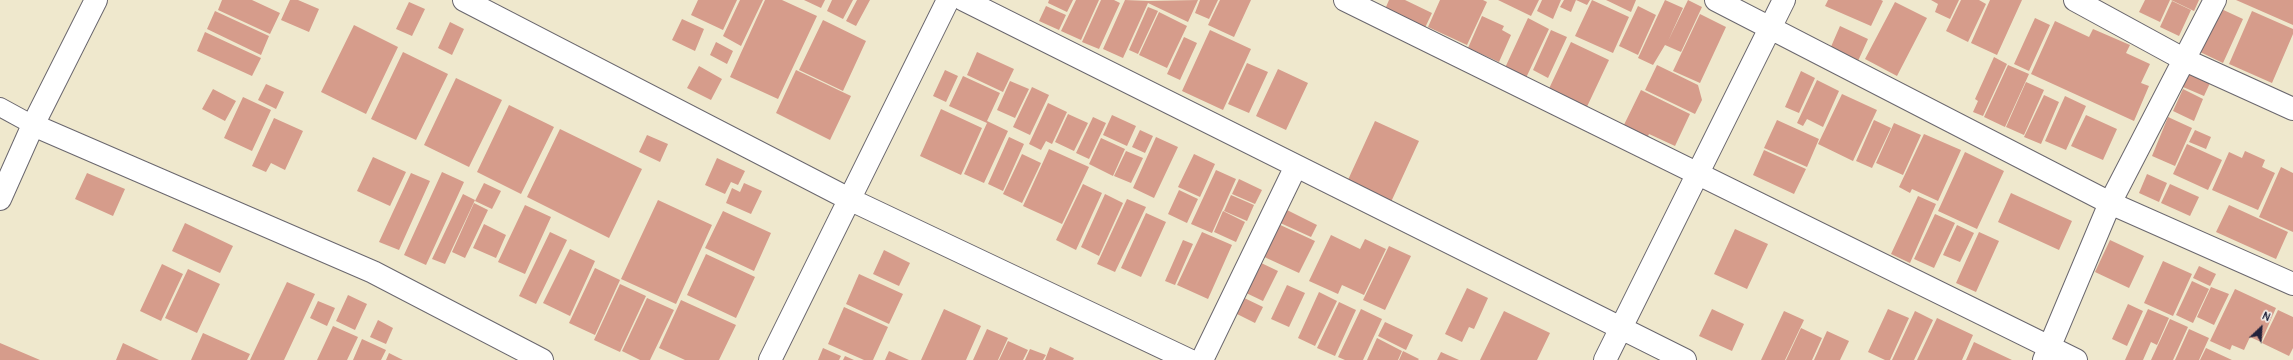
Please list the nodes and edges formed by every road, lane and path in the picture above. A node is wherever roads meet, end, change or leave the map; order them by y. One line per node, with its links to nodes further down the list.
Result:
1 (96, 0): 15 (street)
2 (464, 0): 19 (street)
3 (948, 0): 19 (street)
4 (964, 0): 16 (street)
5 (1345, 0): 10 (street)
6 (1716, 0): 11 (street)
7 (1784, 0): 11 (street)
8 (2075, 0): 12 (street)
9 (2215, 0): 12 (street)
10 (1374, 7): 17 (street)
11 (1770, 29): 17 (street); 20 (street)
12 (2185, 60): 14 (street); 20 (street)
13 (0, 107): 15 (lane)
14 (2293, 109)
15 (33, 125): 18 (street); 24 (street)
16 (1296, 166): 22 (street); 27 (street)
17 (1697, 175): 22 (street); 23 (street)
18 (0, 199)
19 (849, 199): 25 (street); 26 (street)
20 (2110, 203): 21 (street); 23 (street)
21 (2293, 284)
22 (1621, 328): 28 (street); 29 (street)
23 (2046, 354): 30 (street)
24 (542, 360)
25 (770, 360)
26 (1189, 360)
27 (1202, 360)
28 (1605, 360)
29 (1685, 360)
30 (2076, 360)

